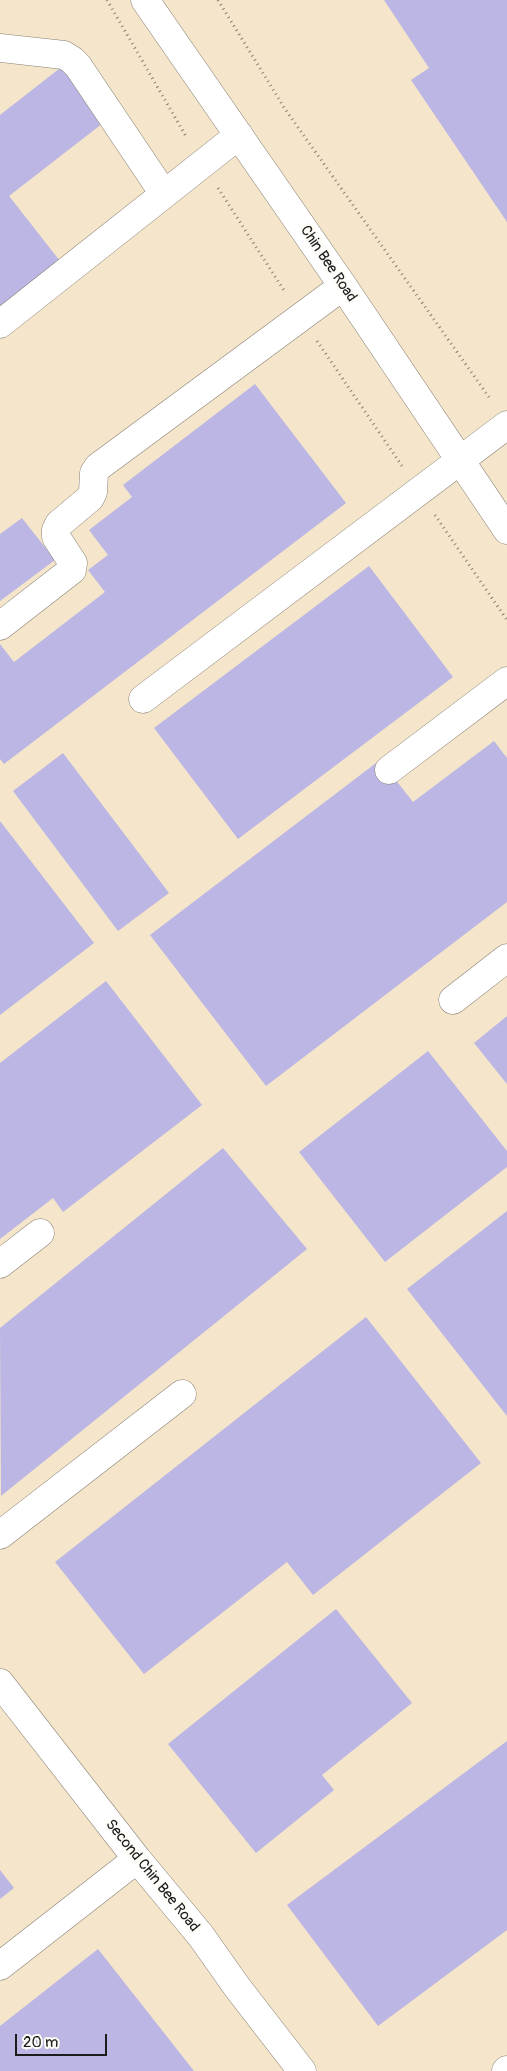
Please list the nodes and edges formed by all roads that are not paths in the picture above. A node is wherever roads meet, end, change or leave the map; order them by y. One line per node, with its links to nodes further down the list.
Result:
1 (145, 0): 3 (street, Chin Bee Road)
2 (0, 48): 4 (street)
3 (238, 135): 4 (street); 5 (street, Chin Bee Road)
4 (164, 194): 6 (street)
5 (343, 286): 8 (street, Chin Bee Road); 10 (street)
6 (0, 324)
7 (501, 416): 8 (street)
8 (459, 460): 9 (street, Chin Bee Road); 12 (street)
9 (507, 530)
10 (0, 626)
11 (507, 681): 13 (street)
12 (143, 699)
13 (390, 770)
14 (507, 958): 15 (street)
15 (453, 1000)
16 (40, 1233): 17 (street)
17 (0, 1264)
18 (182, 1394): 19 (street)
19 (0, 1535)
20 (0, 1682): 21 (street, Second Chin Bee Road)
21 (138, 1859): 22 (street); 23 (street, Second Chin Bee Road)
22 (0, 1966)
23 (302, 2071)

